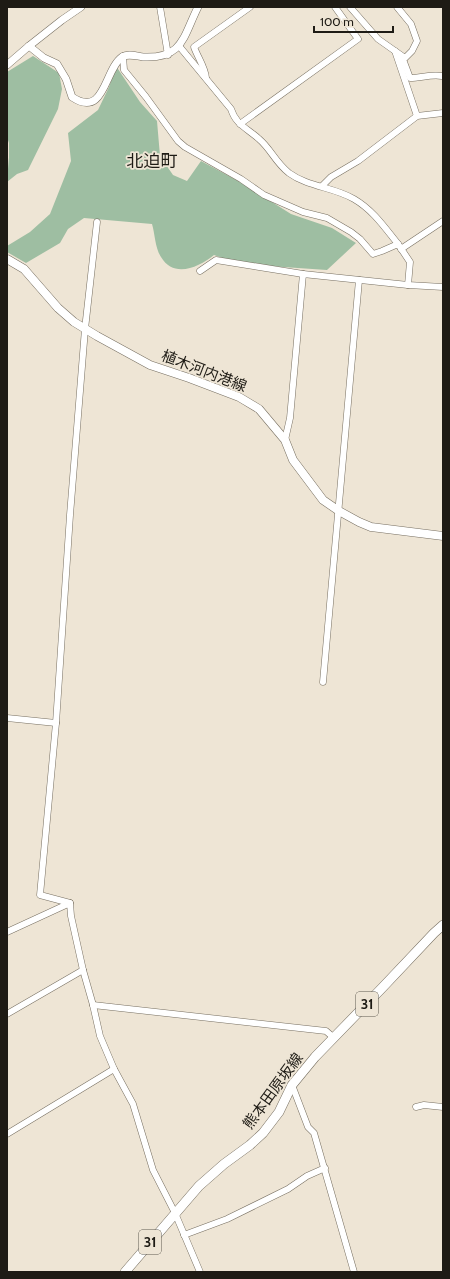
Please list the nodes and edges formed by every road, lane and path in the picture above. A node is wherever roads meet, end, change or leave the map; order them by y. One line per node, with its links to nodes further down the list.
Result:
1 (81, 7): 8 (street)
2 (160, 7): 11 (street)
3 (198, 7): 9 (street)
4 (250, 7): 15 (street)
5 (335, 7): 18 (street)
6 (350, 7): 10 (street)
7 (397, 7): 10 (street)
8 (29, 46): 12 (street); 13 (street)
9 (179, 46): 11 (street); 15 (street)
10 (395, 51): 14 (street); 17 (street)
11 (168, 54): 12 (street)
12 (123, 56): 22 (street)
13 (7, 64)
14 (442, 76)
15 (206, 79): 18 (street)
16 (443, 113): 17 (street)
17 (417, 116): 19 (street)
18 (240, 124): 19 (street)
19 (322, 186): 22 (street)
20 (443, 221): 22 (street)
21 (97, 222): 29 (street)
22 (400, 247): 27 (street)
23 (7, 259): 29 (main road, 植木河内港線)
24 (200, 271): 25 (street)
25 (303, 274): 26 (street); 30 (street)
26 (359, 280): 27 (street); 31 (street)
27 (408, 285): 28 (street)
28 (443, 287)
29 (85, 329): 30 (main road, 植木河内港線); 35 (street)
30 (285, 440): 31 (main road, 植木河内港線)
31 (339, 511): 32 (main road, 植木河内港線); 33 (street)
32 (443, 536)
33 (323, 682)
34 (7, 718): 35 (street)
35 (56, 723): 36 (street)
36 (70, 904): 38 (street); 39 (street)
37 (443, 925): 42 (main road, 熊本田原坂線 / 31)
38 (7, 932)
39 (83, 970): 40 (street); 41 (street)
40 (93, 1005): 42 (street); 43 (street)
41 (7, 1014)
42 (334, 1038): 44 (main road, 熊本田原坂線 / 31)
43 (114, 1069): 47 (street); 49 (street)
44 (292, 1086): 48 (street); 49 (main road, 熊本田原坂線 / 31)
45 (416, 1107): 46 (street)
46 (443, 1107)
47 (7, 1134)
48 (325, 1168): 50 (street); 53 (street)
49 (175, 1213): 50 (street); 51 (main road, 熊本田原坂線 / 31)
50 (184, 1235): 52 (street)
51 (125, 1272)
52 (200, 1272)
53 (354, 1272)

